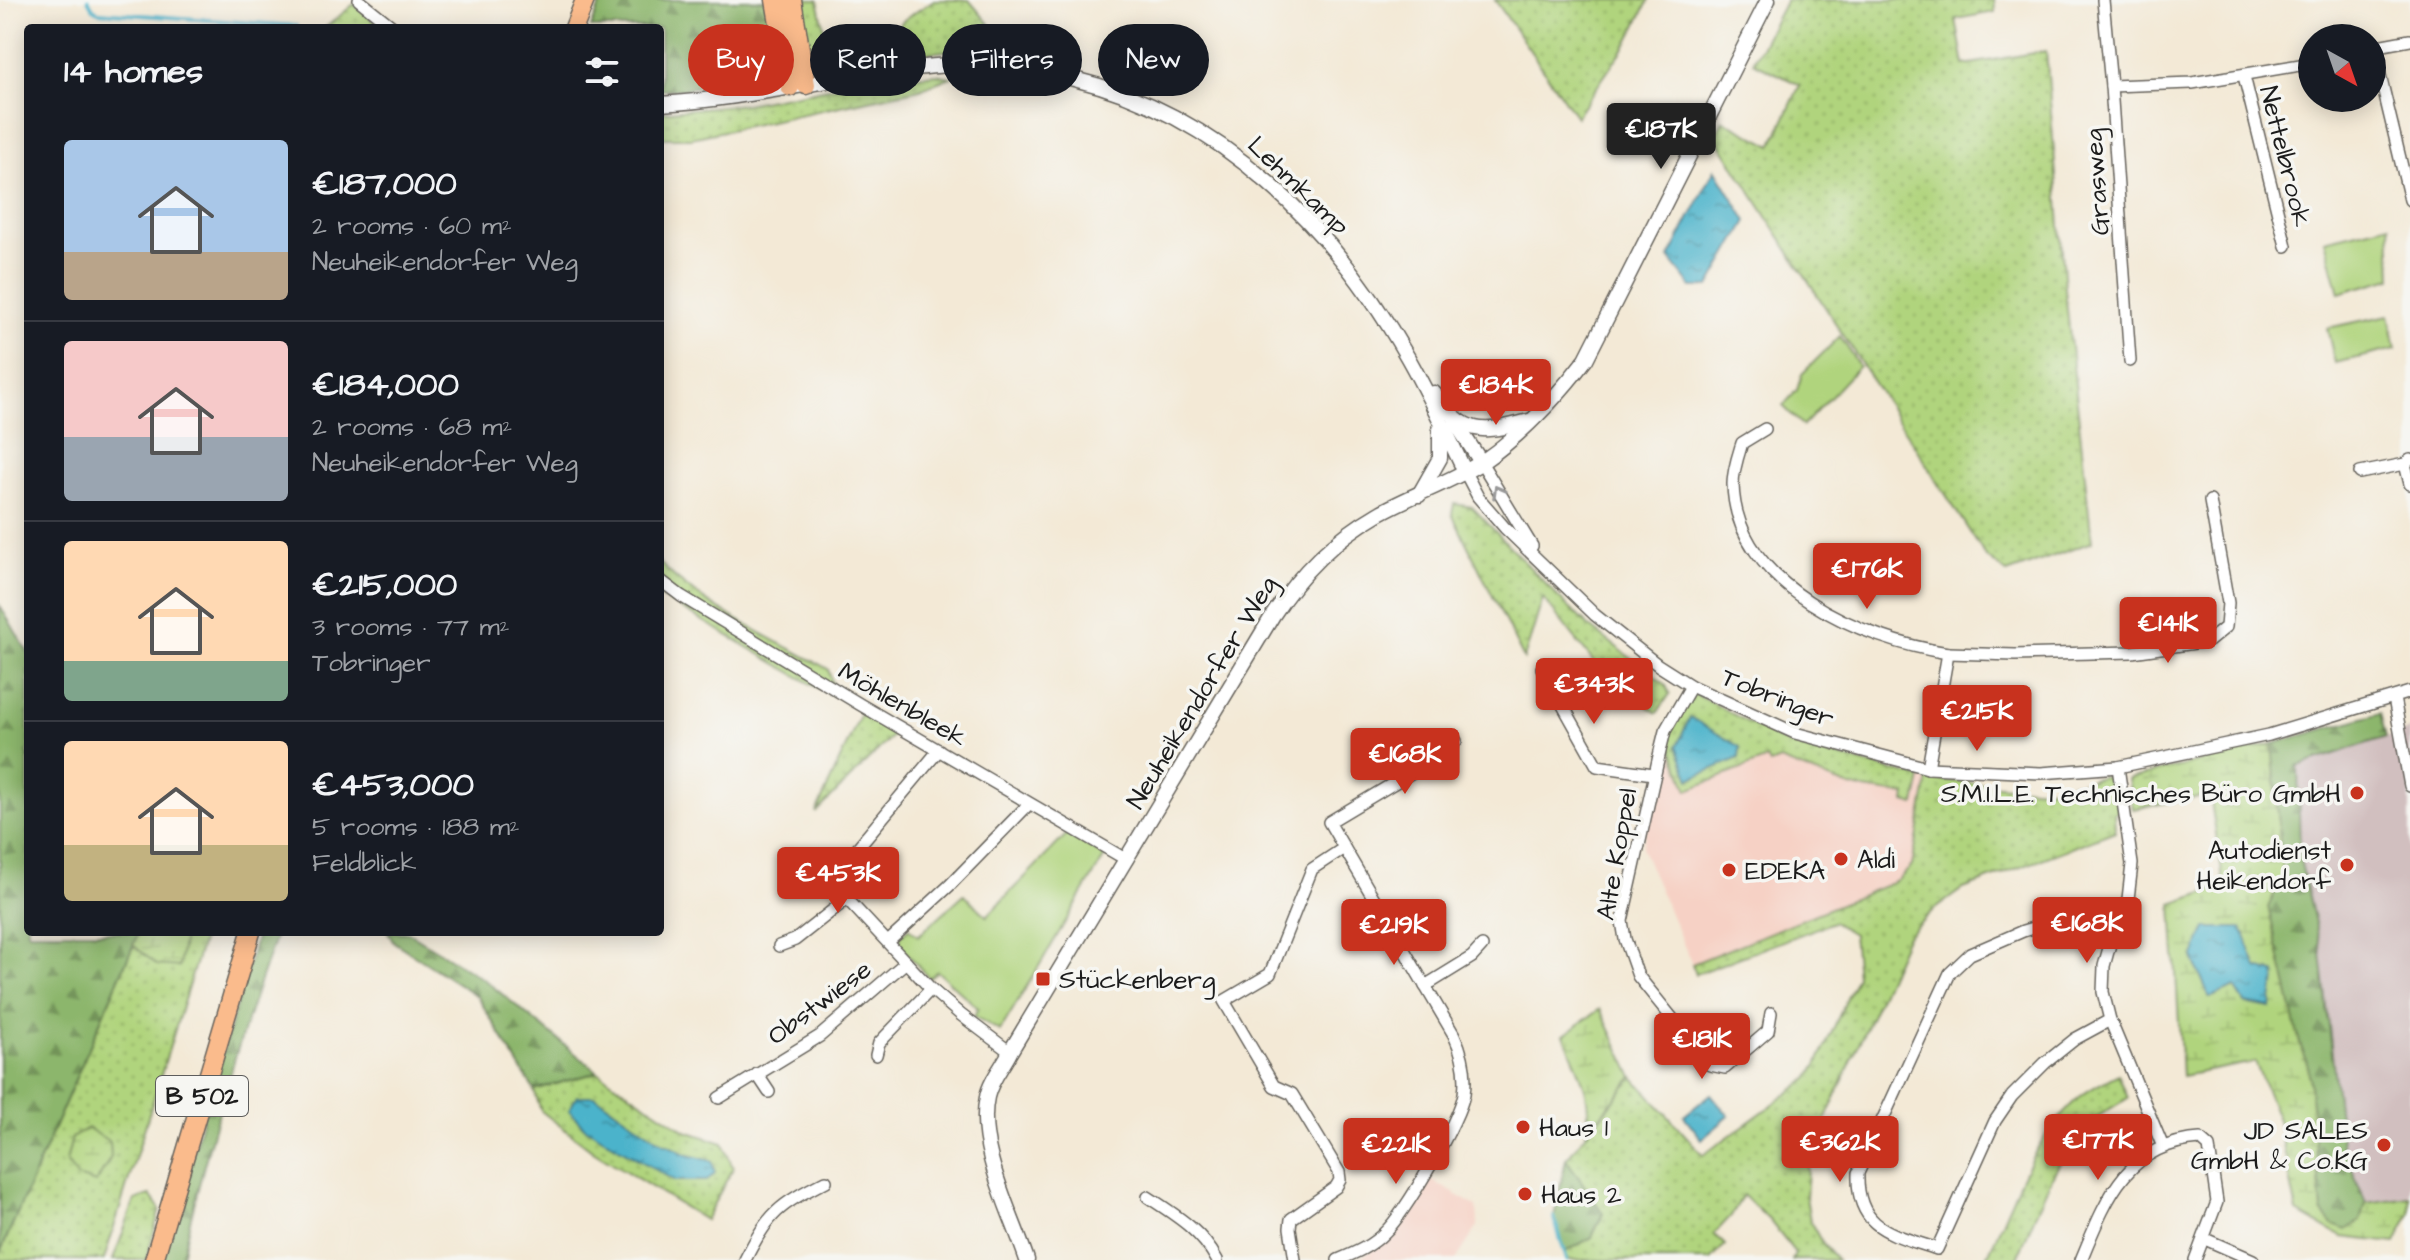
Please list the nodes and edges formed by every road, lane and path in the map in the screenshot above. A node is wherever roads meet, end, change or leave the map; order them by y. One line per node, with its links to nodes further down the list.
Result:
1 (359, 0): 7 (street)
2 (585, 0): 8 (highway)
3 (775, 0): 13 (highway)
4 (792, 0): 13 (highway)
5 (1768, 0): 21 (street, Neuheikendorfer Weg)
6 (2103, 0): 14 (street, Grasweg)
7 (389, 24)
8 (576, 24)
9 (2410, 40): 10 (street)
10 (2386, 45)
11 (2298, 66): 12 (street)
12 (2244, 76): 14 (street); 18 (street, Nettelbrook)
13 (798, 86): 16 (street, Lehmkamp); 20 (street, Lehmkamp)
14 (2111, 86): 19 (street, Grasweg)
15 (2386, 101): 17 (street)
16 (664, 103)
17 (2410, 200)
18 (2286, 246)
19 (2130, 361)
20 (1441, 412): 21 (street); 23 (street); 25 (street); 28 (street)
21 (1533, 420): 23 (street, Neuheikendorfer Weg)
22 (1765, 429): 32 (street)
23 (1481, 462): 25 (street, Neuheikendorfer Weg); 30 (street, Tobringer, one-way to 23)
24 (2408, 462): 26 (street); 27 (street)
25 (1465, 472): 28 (street, Neuheikendorfer Weg); 30 (street, Tobringer)
26 (2360, 473)
27 (2410, 484)
28 (1419, 495): 45 (street, Neuheikendorfer Weg)
29 (2210, 501): 32 (street)
30 (1545, 567): 34 (street, Tobringer)
31 (664, 583): 38 (street, Möhlenbleek)
32 (1948, 653): 40 (street)
33 (1542, 668): 41 (street, Alte Koppel)
34 (1691, 686): 40 (street, Tobringer); 41 (street, Alte Koppel)
35 (2410, 692): 36 (street, Tobringer)
36 (2394, 698): 39 (street, Tobringer); 42 (street)
37 (1456, 741): 44 (street)
38 (939, 750): 43 (street, Möhlenbleek); 46 (street)
39 (2118, 767): 40 (street, Tobringer); 48 (street)
40 (1928, 768)
41 (1653, 774): 55 (street, Alte Koppel)
42 (2410, 786)
43 (1029, 804): 45 (street, Möhlenbleek); 49 (street)
44 (1344, 848): 53 (street); 70 (street)
45 (1127, 860): 57 (street, Neuheikendorfer Weg)
46 (847, 899): 49 (street); 50 (street)
47 (250, 936): 66 (highway, B 502)
48 (2112, 937): 56 (street); 56 (street)
49 (888, 942): 52 (street)
50 (779, 946)
51 (1482, 946): 53 (street)
52 (906, 962): 54 (street); 59 (street, Obstwiese)
53 (1425, 986): 71 (street)
54 (931, 989): 57 (street); 58 (street)
55 (1771, 1013)
56 (2110, 1020): 62 (street)
57 (1010, 1052): 68 (street, Neuheikendorfer Weg)
58 (876, 1055)
59 (757, 1074): 60 (street, Obstwiese); 61 (street, Obstwiese)
60 (769, 1092)
61 (719, 1098)
62 (2163, 1147): 65 (street); 72 (street)
63 (826, 1181): 67 (street)
64 (1148, 1197): 69 (street)
65 (2205, 1239): 73 (street); 74 (street)
66 (154, 1260)
67 (745, 1260)
68 (1027, 1260)
69 (1217, 1260)
70 (1295, 1260)
71 (1338, 1260)
72 (2081, 1260)
73 (2195, 1260)
74 (2253, 1260)

